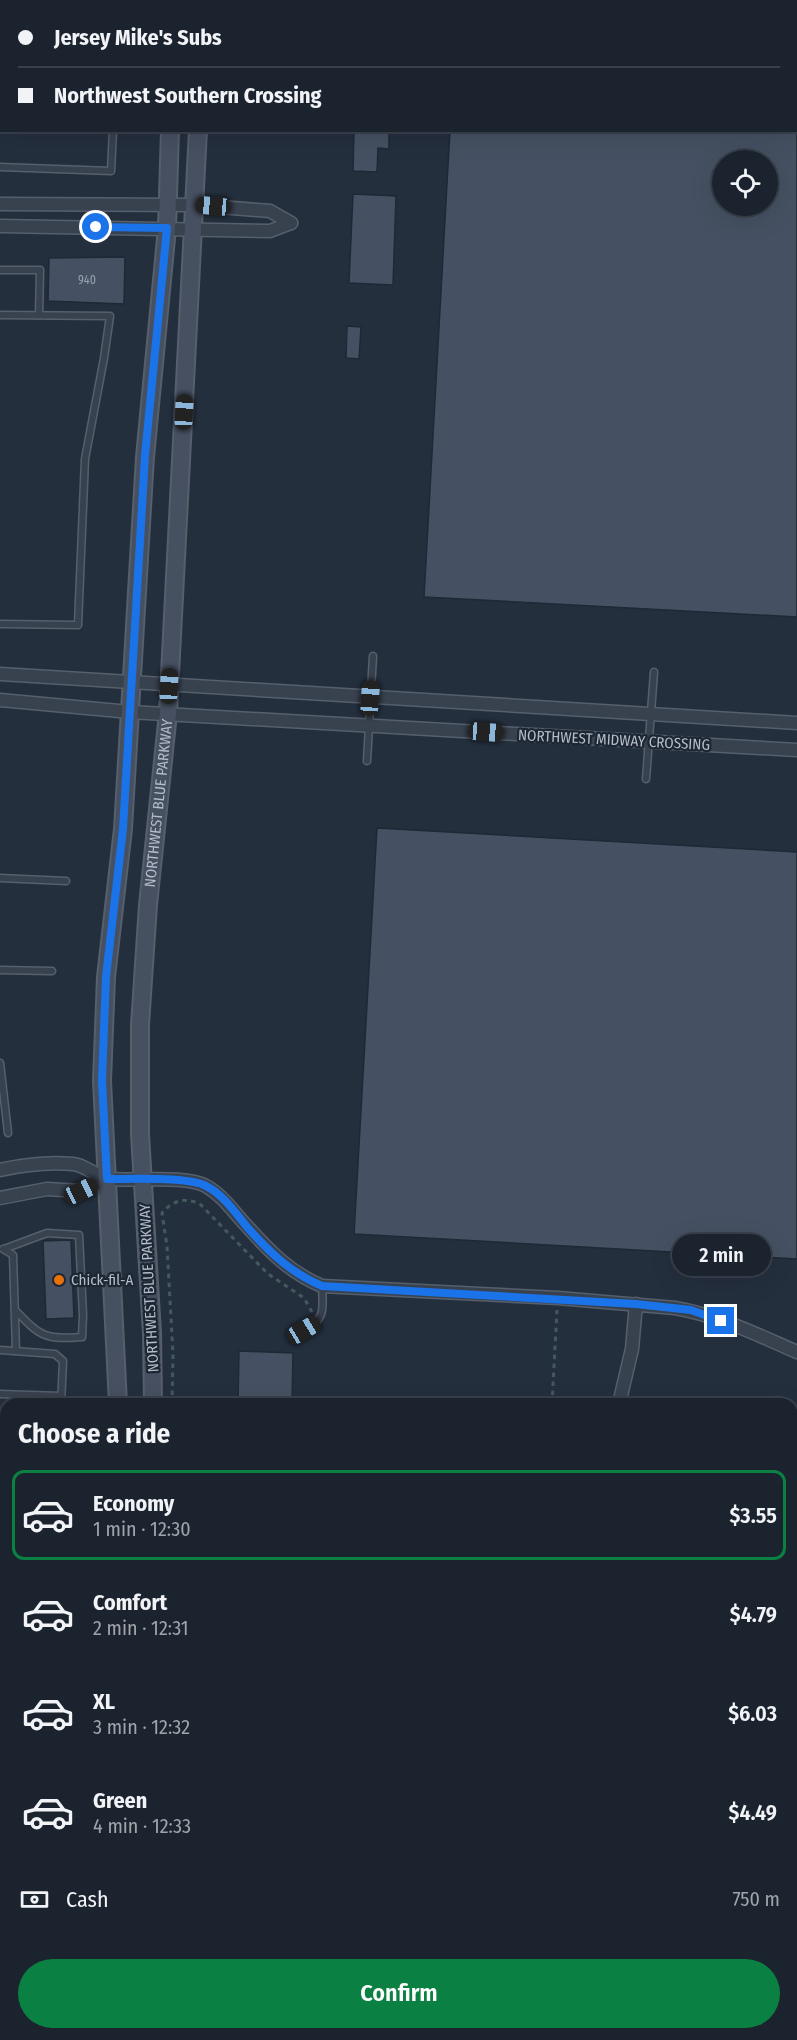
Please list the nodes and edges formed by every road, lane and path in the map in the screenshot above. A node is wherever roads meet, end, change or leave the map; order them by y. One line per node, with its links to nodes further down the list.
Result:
1 (113, 132): 4 (lane)
2 (170, 132): 6 (street)
3 (198, 132): 7 (street, NORTHWEST BLUE PARKWAY)
4 (0, 167)
5 (0, 204): 6 (street)
6 (167, 204): 7 (street); 9 (street)
7 (194, 205): 10 (street, NORTHWEST BLUE PARKWAY); 10 (street)
8 (0, 226): 9 (street)
9 (167, 228): 10 (street); 18 (street)
10 (194, 230): 19 (street, NORTHWEST BLUE PARKWAY)
11 (0, 270): 13 (lane)
12 (0, 315): 13 (lane)
13 (39, 315): 14 (lane)
14 (0, 624)
15 (373, 656): 20 (lane)
16 (654, 672): 24 (lane)
17 (0, 674): 18 (street, NORTHWEST MIDWAY CROSSING)
18 (131, 682): 19 (street, NORTHWEST MIDWAY CROSSING); 22 (street)
19 (169, 686): 20 (street, NORTHWEST MIDWAY CROSSING); 23 (street, NORTHWEST BLUE PARKWAY)
20 (370, 698): 24 (street, NORTHWEST MIDWAY CROSSING); 26 (lane)
21 (0, 700): 22 (street, NORTHWEST MIDWAY CROSSING)
22 (130, 712): 23 (street, NORTHWEST MIDWAY CROSSING); 38 (street)
23 (168, 713): 26 (street, NORTHWEST MIDWAY CROSSING); 39 (street, NORTHWEST BLUE PARKWAY)
24 (652, 715): 25 (street, NORTHWEST MIDWAY CROSSING); 27 (lane)
25 (797, 723)
26 (369, 725): 27 (street, NORTHWEST MIDWAY CROSSING); 29 (lane)
27 (650, 742): 28 (street, NORTHWEST MIDWAY CROSSING); 30 (lane)
28 (797, 750)
29 (367, 761)
30 (646, 778)
31 (0, 878): 32 (lane)
32 (66, 881)
33 (0, 970): 34 (lane)
34 (52, 971)
35 (0, 1063): 36 (lane)
36 (8, 1133)
37 (0, 1170): 38 (street)
38 (107, 1179): 39 (street); 40 (street); 53 (street)
39 (143, 1180): 42 (street); 54 (street, NORTHWEST BLUE PARKWAY)
40 (0, 1198)
41 (2, 1250): 45 (lane); 45 (lane)
42 (322, 1286): 43 (street); 46 (lane)
43 (558, 1298): 44 (street); 56 (path)
44 (636, 1304): 50 (street); 57 (street)
45 (15, 1310): 49 (lane)
46 (318, 1321): 47 (lane); 55 (path)
47 (304, 1330)
48 (0, 1350): 49 (lane)
49 (16, 1351): 52 (lane)
50 (797, 1352)
51 (0, 1394): 52 (lane)
52 (61, 1396)
53 (118, 1398)
54 (153, 1398)
55 (172, 1398)
56 (552, 1398)
57 (620, 1398)

